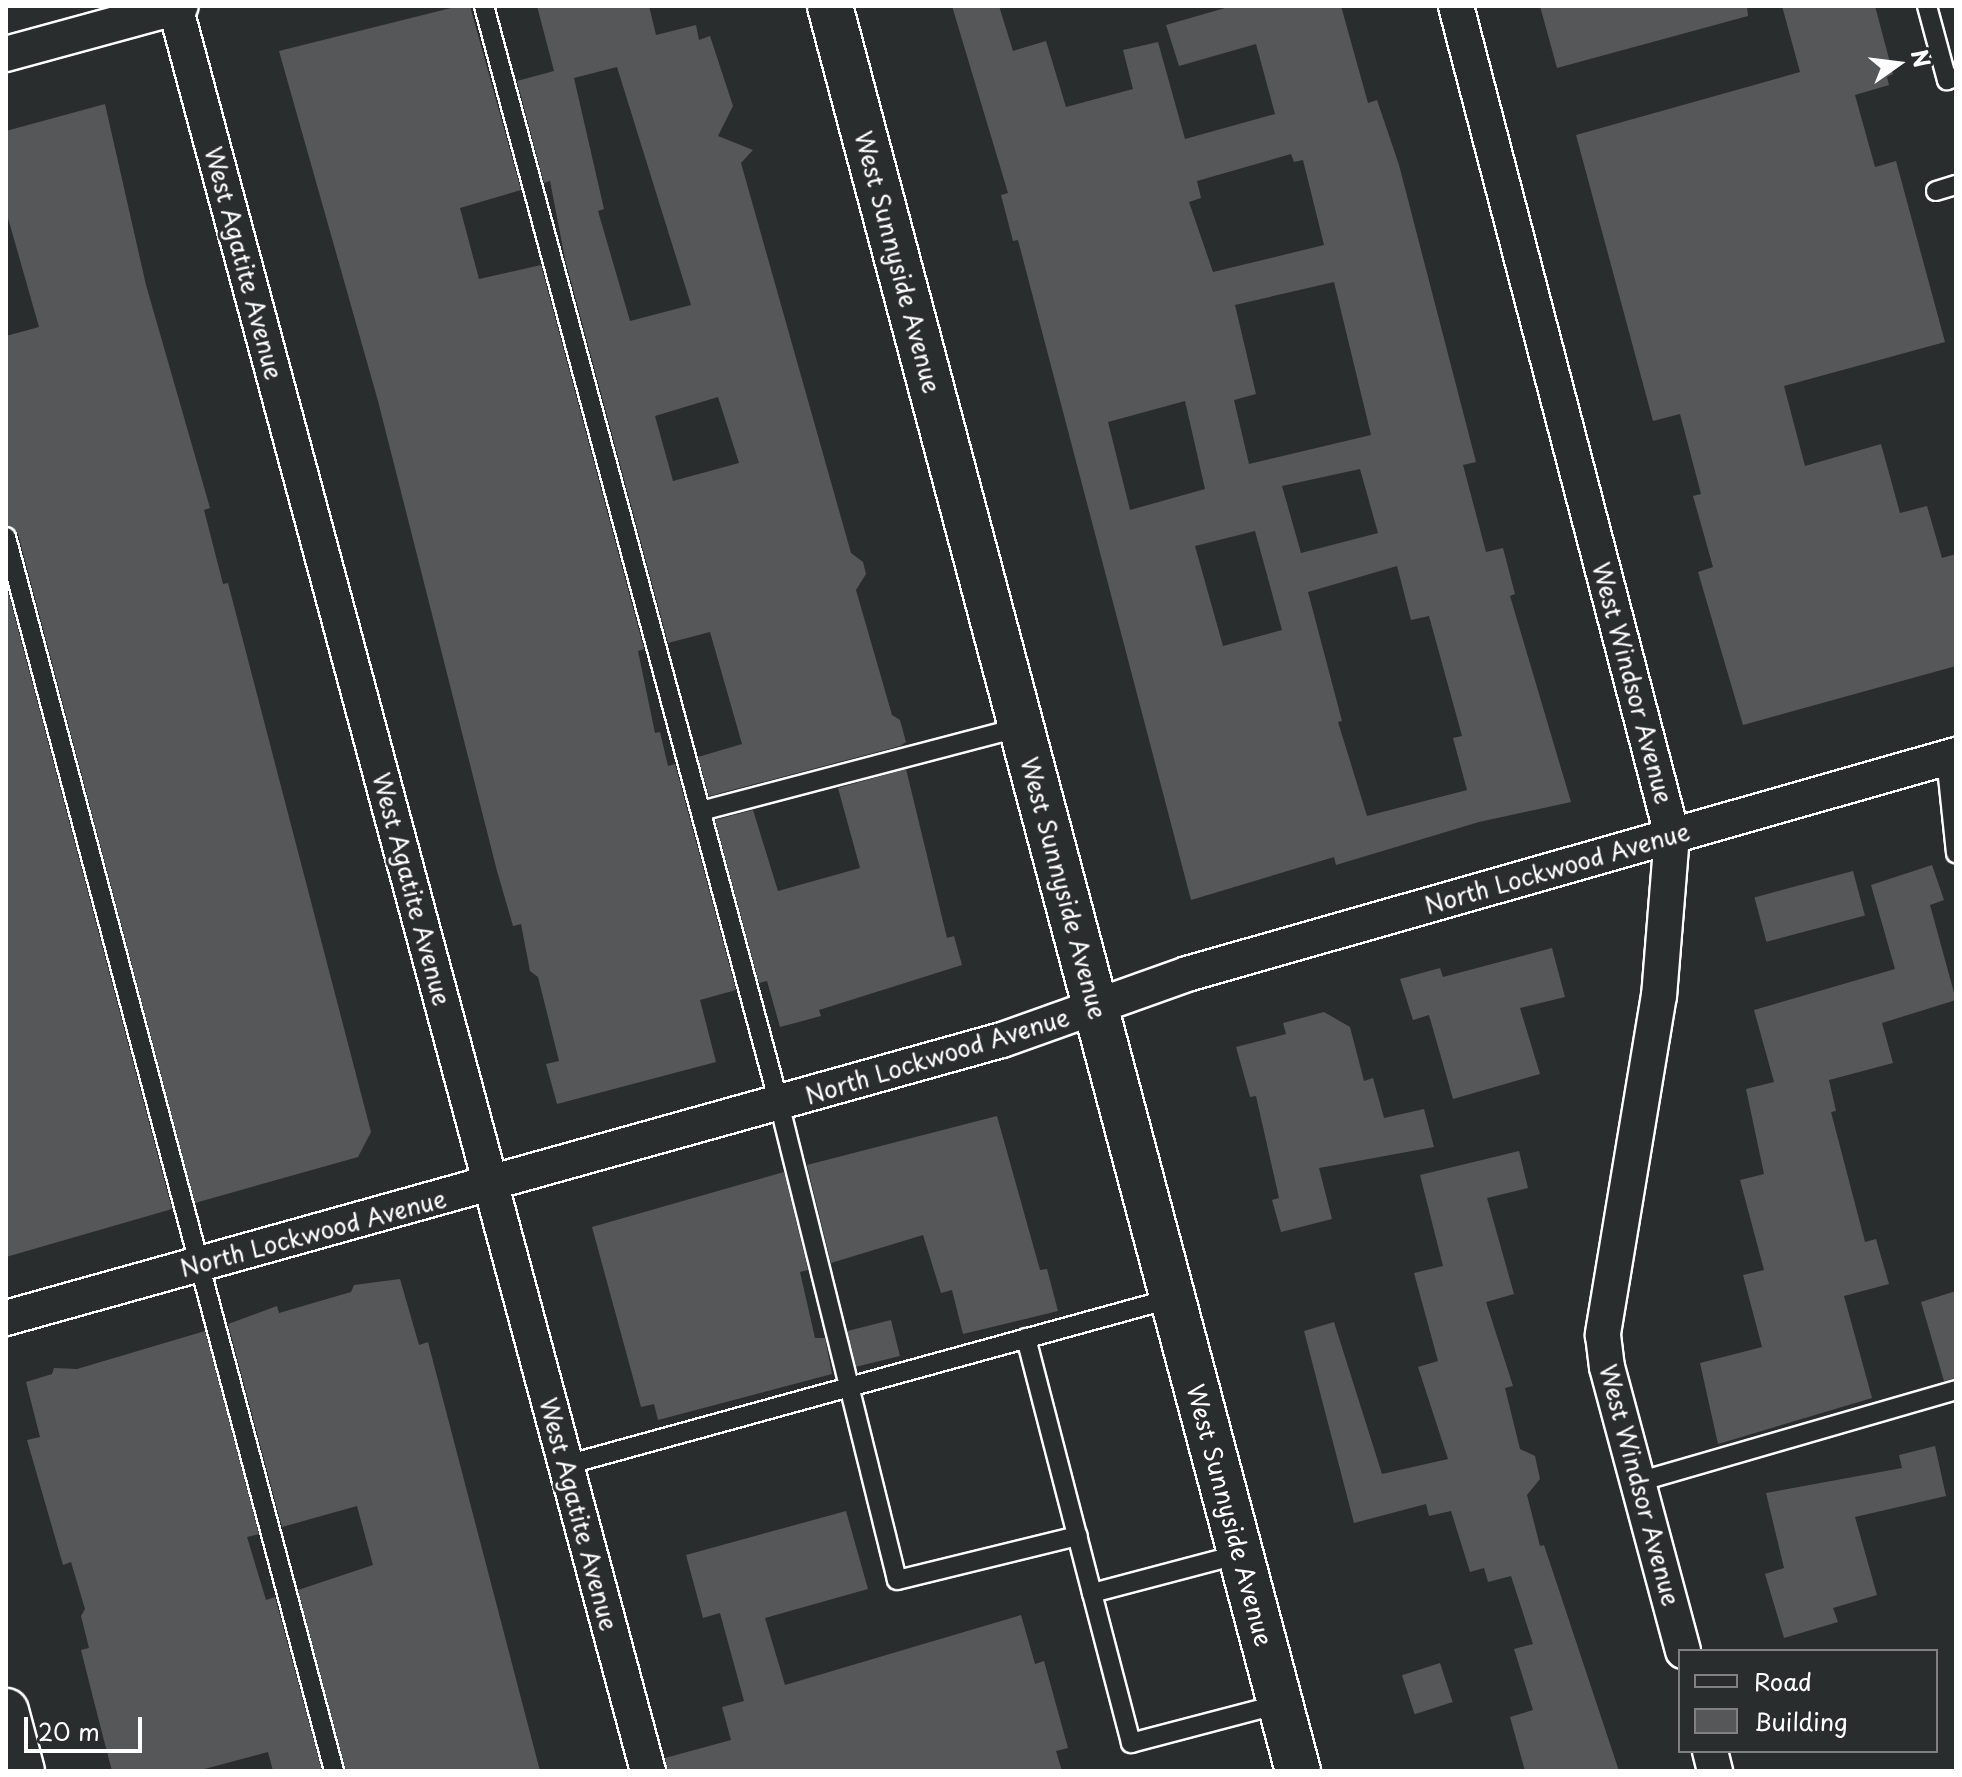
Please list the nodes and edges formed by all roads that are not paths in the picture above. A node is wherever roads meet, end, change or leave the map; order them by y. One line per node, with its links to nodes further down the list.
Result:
1 (177, 6): 6 (street); 18 (street, West Agatite Avenue)
2 (484, 6): 13 (lane)
3 (830, 6): 11 (street, West Sunnyside Avenue)
4 (1456, 6): 14 (street, West Windsor Avenue)
5 (1927, 6): 7 (lane)
6 (6, 54)
7 (1956, 77)
8 (1956, 185): 9 (lane)
9 (1936, 191)
10 (6, 537): 19 (lane)
11 (1021, 727): 13 (lane); 16 (street, West Sunnyside Avenue)
12 (1951, 756): 14 (street, North Lockwood Avenue); 15 (lane)
13 (701, 811): 17 (lane)
14 (1672, 835): 16 (street, North Lockwood Avenue); 26 (street, West Windsor Avenue)
15 (1956, 853)
16 (1096, 1006): 17 (street, North Lockwood Avenue); 20 (street, West Sunnyside Avenue)
17 (779, 1103): 18 (street, North Lockwood Avenue); 23 (lane)
18 (491, 1184): 19 (street, North Lockwood Avenue); 25 (street, West Agatite Avenue)
19 (201, 1264): 21 (street, North Lockwood Avenue); 34 (lane)
20 (1173, 1298): 22 (lane); 28 (street, West Sunnyside Avenue)
21 (6, 1318)
22 (1026, 1338): 23 (lane); 27 (lane)
23 (850, 1387): 25 (lane); 27 (lane)
24 (1956, 1390): 26 (lane)
25 (566, 1465): 35 (street, West Agatite Avenue)
26 (1638, 1482): 30 (street, West Windsor Avenue)
27 (1078, 1536): 29 (lane)
28 (1240, 1554): 29 (lane); 31 (street, West Sunnyside Avenue)
29 (1092, 1593): 31 (lane)
30 (1682, 1649)
31 (1280, 1704): 36 (street, West Sunnyside Avenue)
32 (6, 1711): 33 (street)
33 (22, 1771)
34 (334, 1771)
35 (648, 1771)
36 (1298, 1771)

